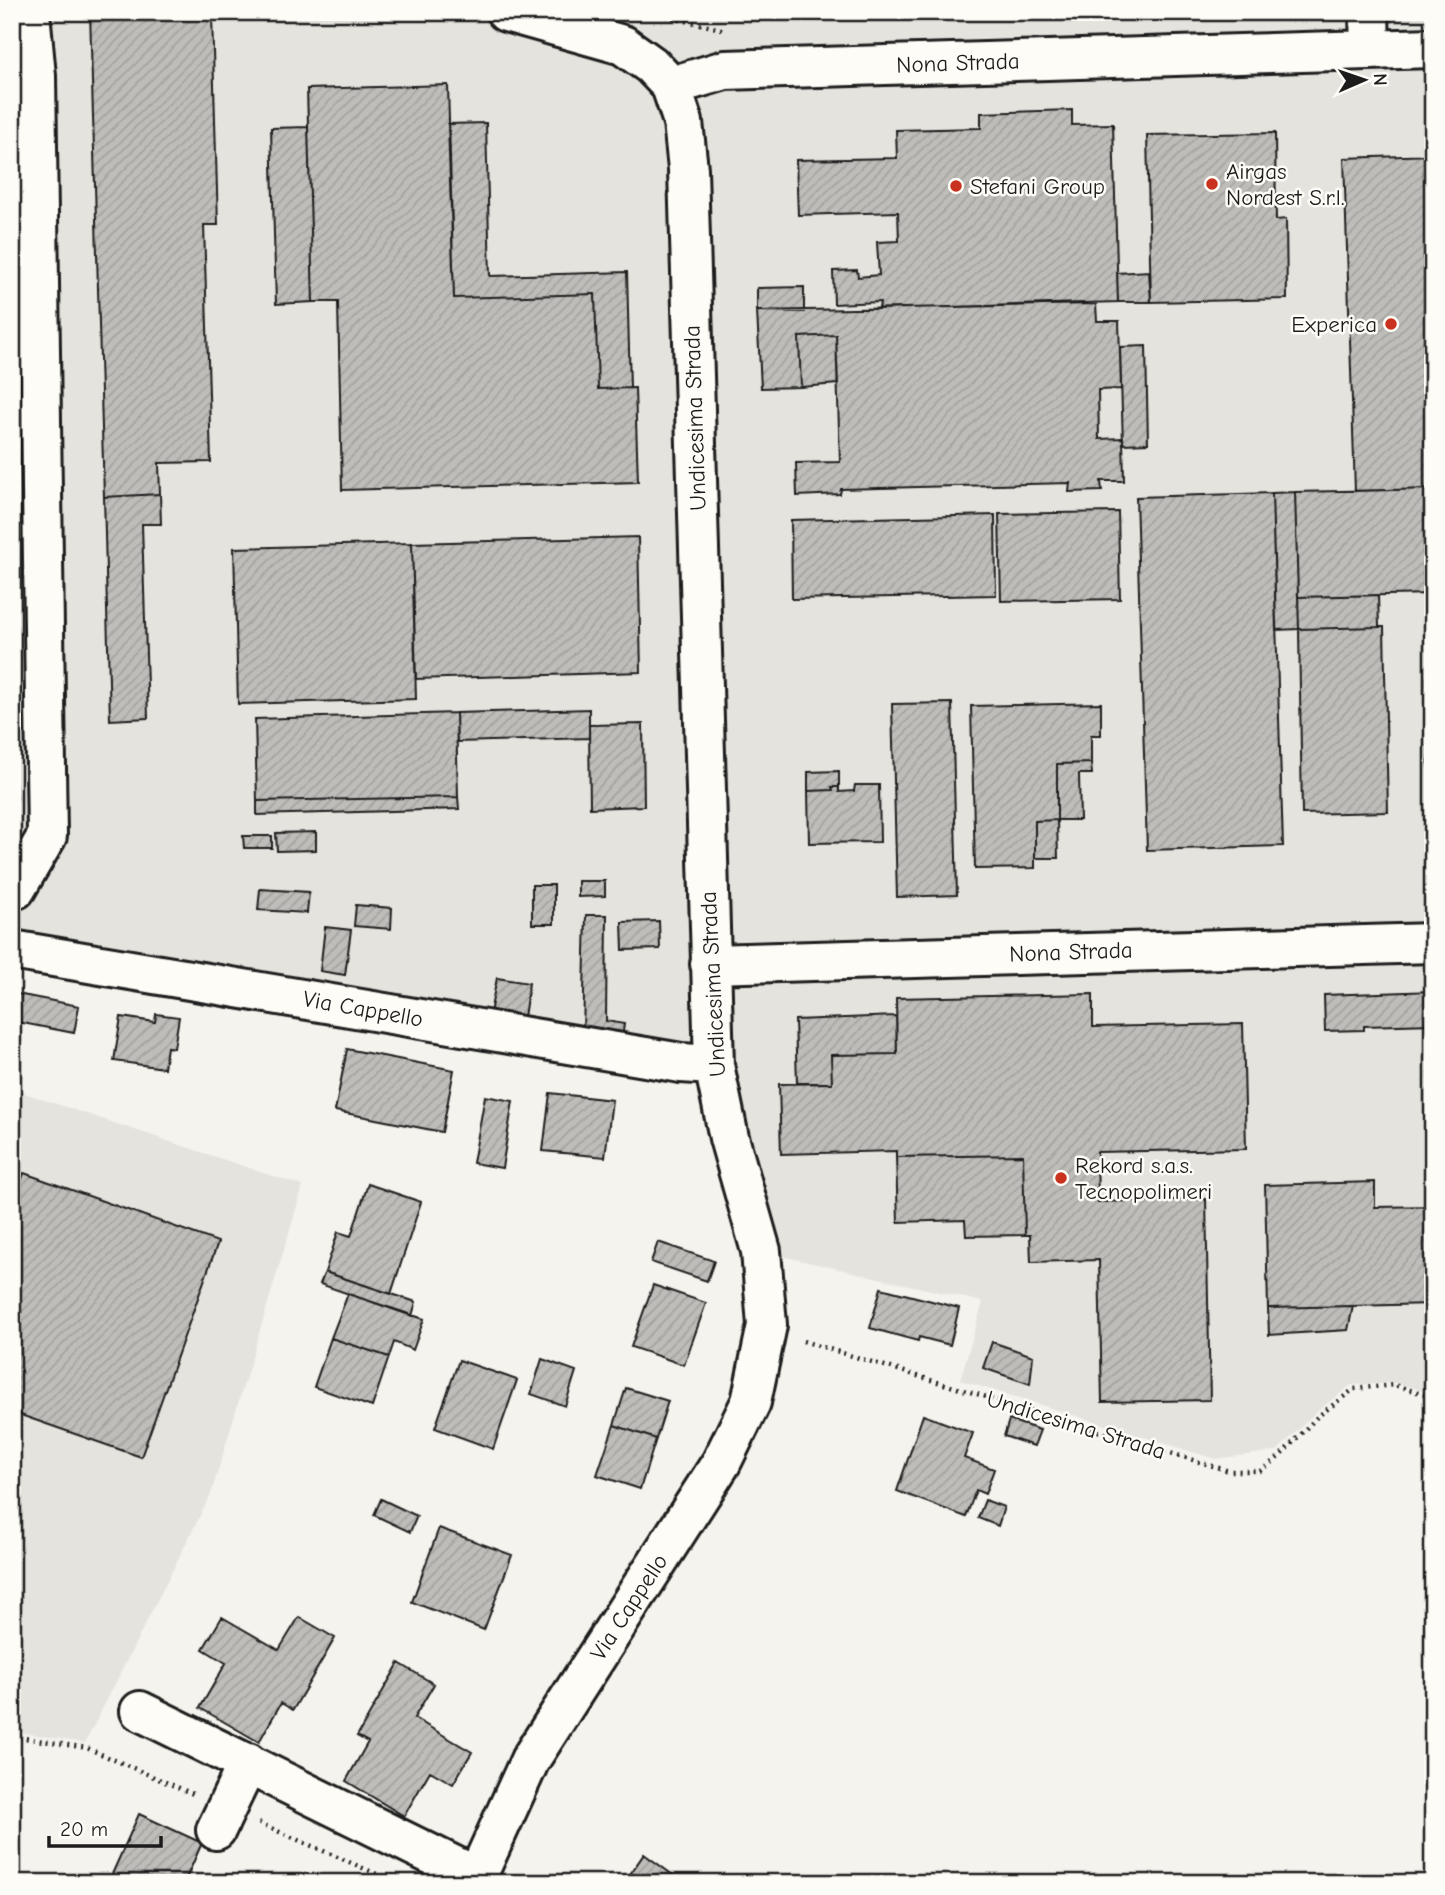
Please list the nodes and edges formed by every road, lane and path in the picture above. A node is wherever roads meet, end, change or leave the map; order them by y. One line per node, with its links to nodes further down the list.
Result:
1 (30, 12): 9 (street)
2 (506, 12): 8 (street)
3 (645, 12): 5 (path)
4 (1369, 12): 7 (street)
5 (733, 31)
6 (1433, 48): 7 (street, Nona Strada)
7 (1370, 50): 8 (street, Nona Strada)
8 (671, 86): 12 (street, Undicesima Strada)
9 (12, 890)
10 (1433, 943): 12 (street, Nona Strada)
11 (12, 950): 13 (street, Via Cappello)
12 (710, 964): 13 (street, Undicesima Strada)
13 (714, 1065): 14 (street, Undicesima Strada)
14 (767, 1325): 15 (path, Undicesima Strada); 19 (street, Via Cappello)
15 (1433, 1397)
16 (140, 1711): 17 (street)
17 (248, 1763): 18 (street); 19 (street)
18 (216, 1829)
19 (475, 1880)

